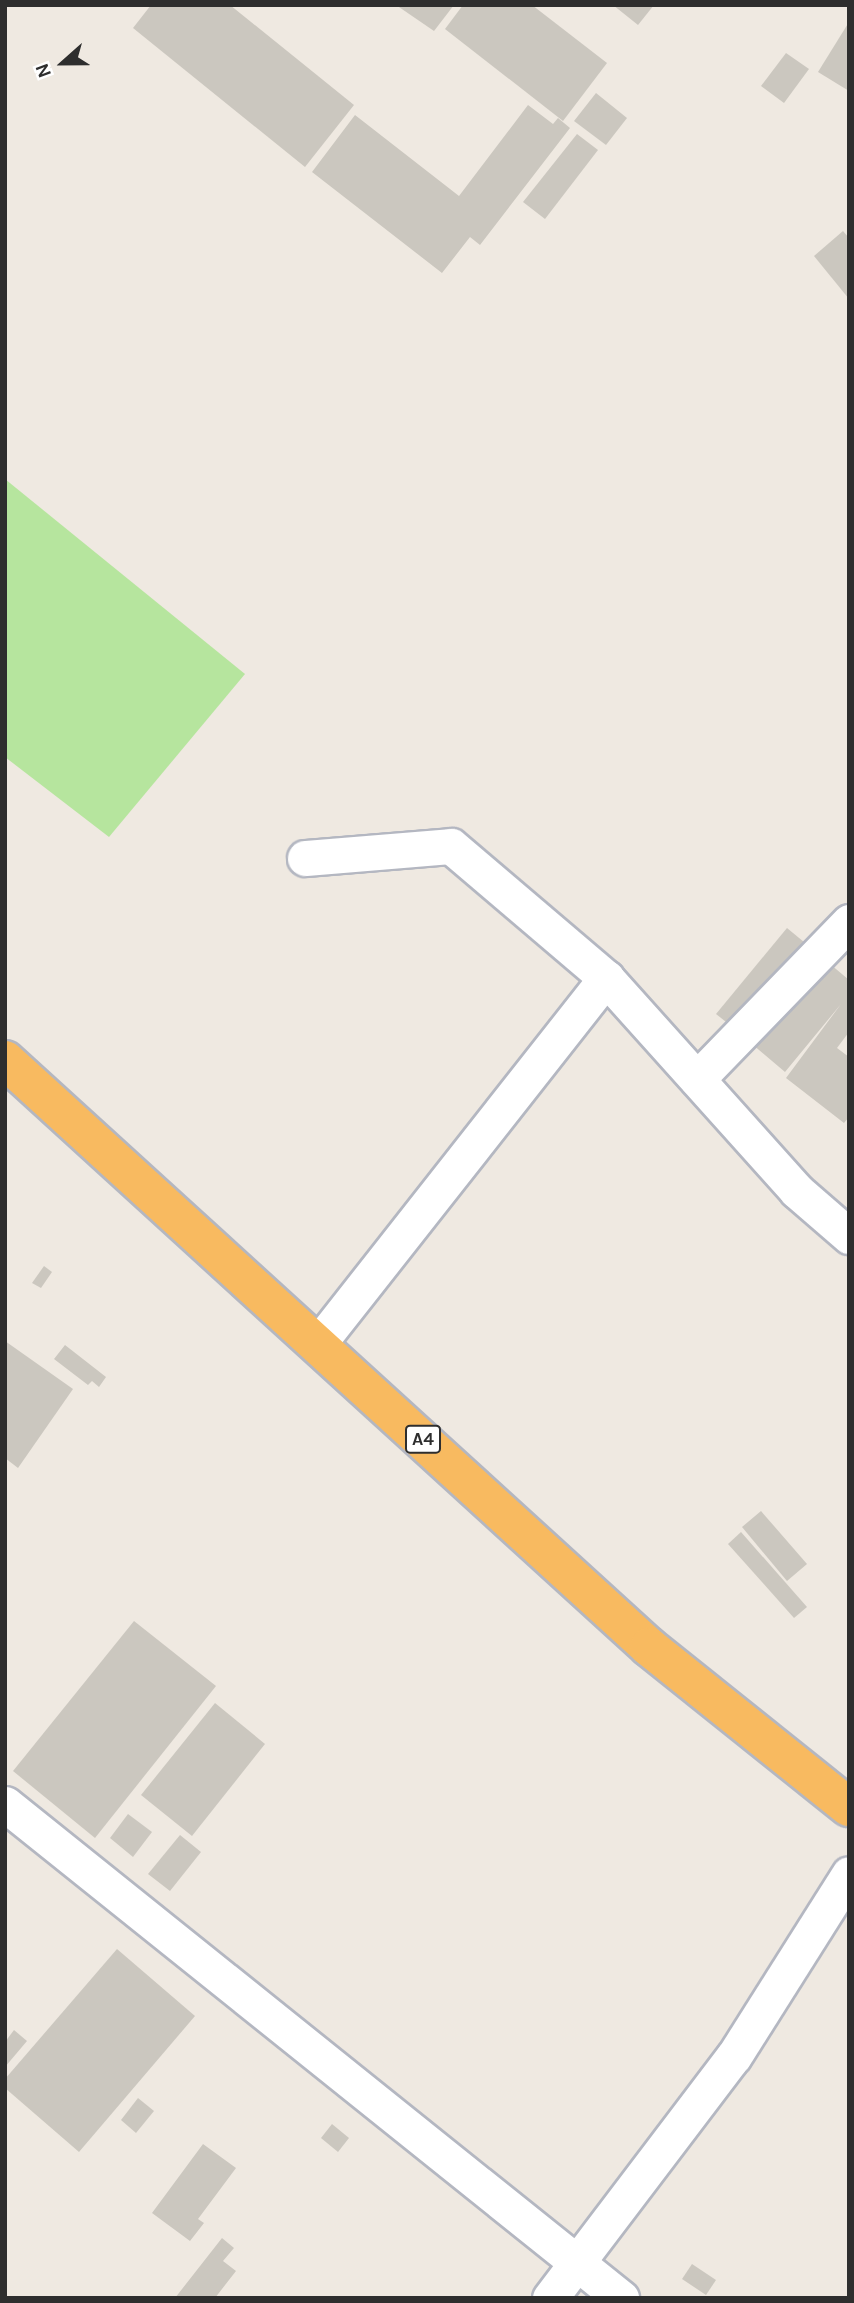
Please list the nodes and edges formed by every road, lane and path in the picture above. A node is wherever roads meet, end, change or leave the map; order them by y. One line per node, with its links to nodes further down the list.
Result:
1 (305, 858): 3 (street)
2 (849, 922): 5 (street)
3 (606, 978): 5 (street); 7 (street)
4 (5, 1060): 7 (highway, A4)
5 (697, 1079): 6 (street)
6 (849, 1236)
7 (318, 1344): 9 (highway, A4)
8 (5, 1804): 11 (street)
9 (849, 1807)
10 (849, 1874): 11 (street)
11 (575, 2264): 12 (street); 13 (street)
12 (550, 2298)
13 (621, 2298)

